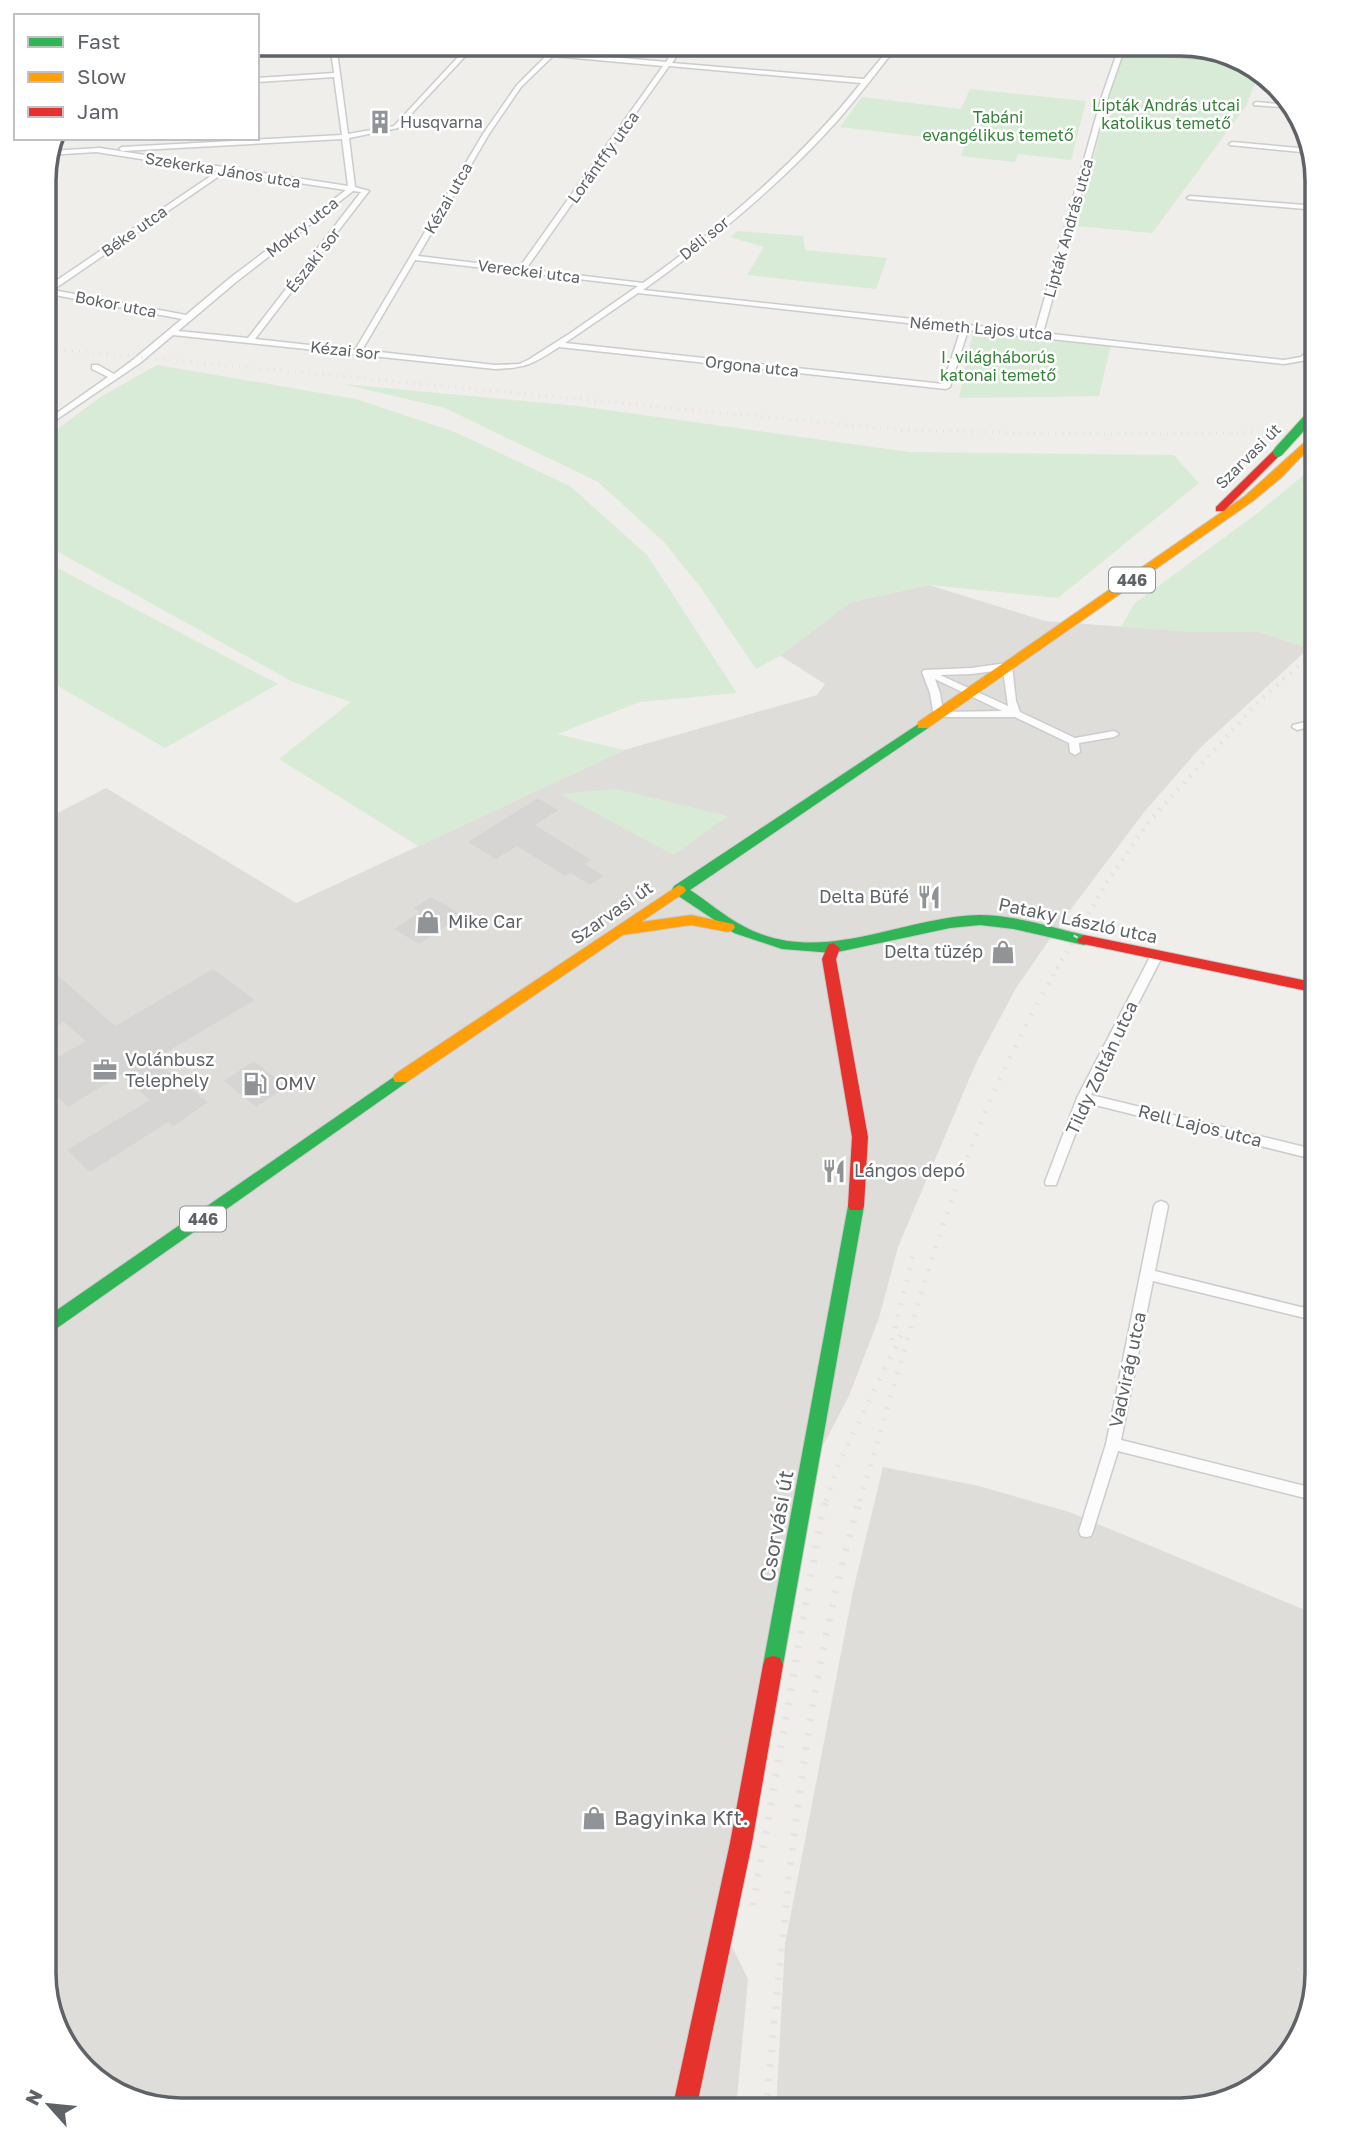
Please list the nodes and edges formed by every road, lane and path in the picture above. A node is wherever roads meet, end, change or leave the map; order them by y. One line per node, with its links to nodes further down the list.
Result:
1 (335, 56): 9 (street, Mokry utca)
2 (462, 56): 14 (street)
3 (550, 56): 24 (street, Kézai utca)
4 (563, 56): 8 (street)
5 (676, 56): 8 (street, Lorántffy utca)
6 (885, 56): 11 (street, Déli sor)
7 (1119, 56): 32 (street, Lipták András utca)
8 (669, 65): 11 (street); 25 (street, Lorántffy utca)
9 (337, 75): 10 (street); 14 (street, Mokry utca)
10 (259, 80)
11 (863, 81): 27 (street, Déli sor)
12 (1256, 104): 13 (street)
13 (1279, 106)
14 (345, 135): 17 (street); 21 (street, Mokry utca)
15 (95, 140): 17 (street)
16 (1232, 144): 18 (street)
17 (94, 150): 19 (street); 20 (street, Szekerka János utca)
18 (1301, 150)
19 (59, 152)
20 (222, 171): 21 (street, Szekerka János utca); 26 (street, Béke utca)
21 (352, 189): 29 (street, Mokry utca); 33 (street, Északi sor)
22 (1190, 198): 23 (street)
23 (1305, 207)
24 (415, 258): 25 (street, Vereckei utca); 35 (street, Kézai utca)
25 (521, 270): 27 (street, Vereckei utca)
26 (56, 284)
27 (640, 288): 30 (street, Németh Lajos utca); 34 (street, Déli sor)
28 (56, 293): 29 (street, Bokor utca)
29 (188, 318): 31 (street, Mokry utca)
30 (965, 327): 32 (street, Németh Lajos utca); 34 (street, Orgona utca)
31 (170, 332): 33 (street, Kézai sor); 36 (street, Mokry utca)
32 (1039, 333): 37 (street, Németh Lajos utca)
33 (250, 340): 35 (street, Kézai sor)
34 (558, 345): 38 (street, Déli sor)
35 (358, 351): 38 (street, Kézai sor)
36 (140, 358): 40 (street)
37 (1305, 359)
38 (520, 366)
39 (94, 367): 40 (street)
40 (114, 377): 41 (street)
41 (56, 418)
42 (1305, 421): 44 (main road, Szarvasi út / 446, bridge)
43 (1305, 450): 44 (main road, Szarvasi út / 446)
44 (1202, 529): 45 (main road, Szarvasi út / 446)
45 (1007, 666): 46 (street); 47 (main road, Szarvasi út / 446); 48 (street)
46 (923, 670): 47 (street); 49 (street)
47 (970, 693): 48 (street); 49 (main road, Szarvasi út / 446)
48 (1016, 714): 49 (street); 52 (street)
49 (938, 715): 53 (main road, Szarvasi út / 446)
50 (1305, 725): 51 (street)
51 (1297, 727)
52 (1114, 734)
53 (678, 889): 54 (main road, Szarvasi út / 446); 55 (main road, Pataky László utca)
54 (622, 930): 55 (main road); 65 (main road, Szarvasi út / 446)
55 (739, 930): 56 (main road, Pataky László utca)
56 (833, 948): 57 (main road, Pataky László utca); 69 (main road, Csorvási út)
57 (1156, 957): 58 (main road, Pataky László utca); 59 (street, Tildy Zoltán utca)
58 (1305, 986)
59 (1083, 1098): 60 (street, Rell Lajos utca); 61 (street, Tildy Zoltán utca)
60 (1305, 1152)
61 (1051, 1182)
62 (1161, 1206): 63 (street, Vadvirág utca)
63 (1149, 1275): 64 (street); 66 (street, Vadvirág utca)
64 (1305, 1313)
65 (56, 1320)
66 (1113, 1444): 67 (street); 68 (street, Vadvirág utca)
67 (1305, 1492)
68 (1086, 1531)
69 (687, 2098)

